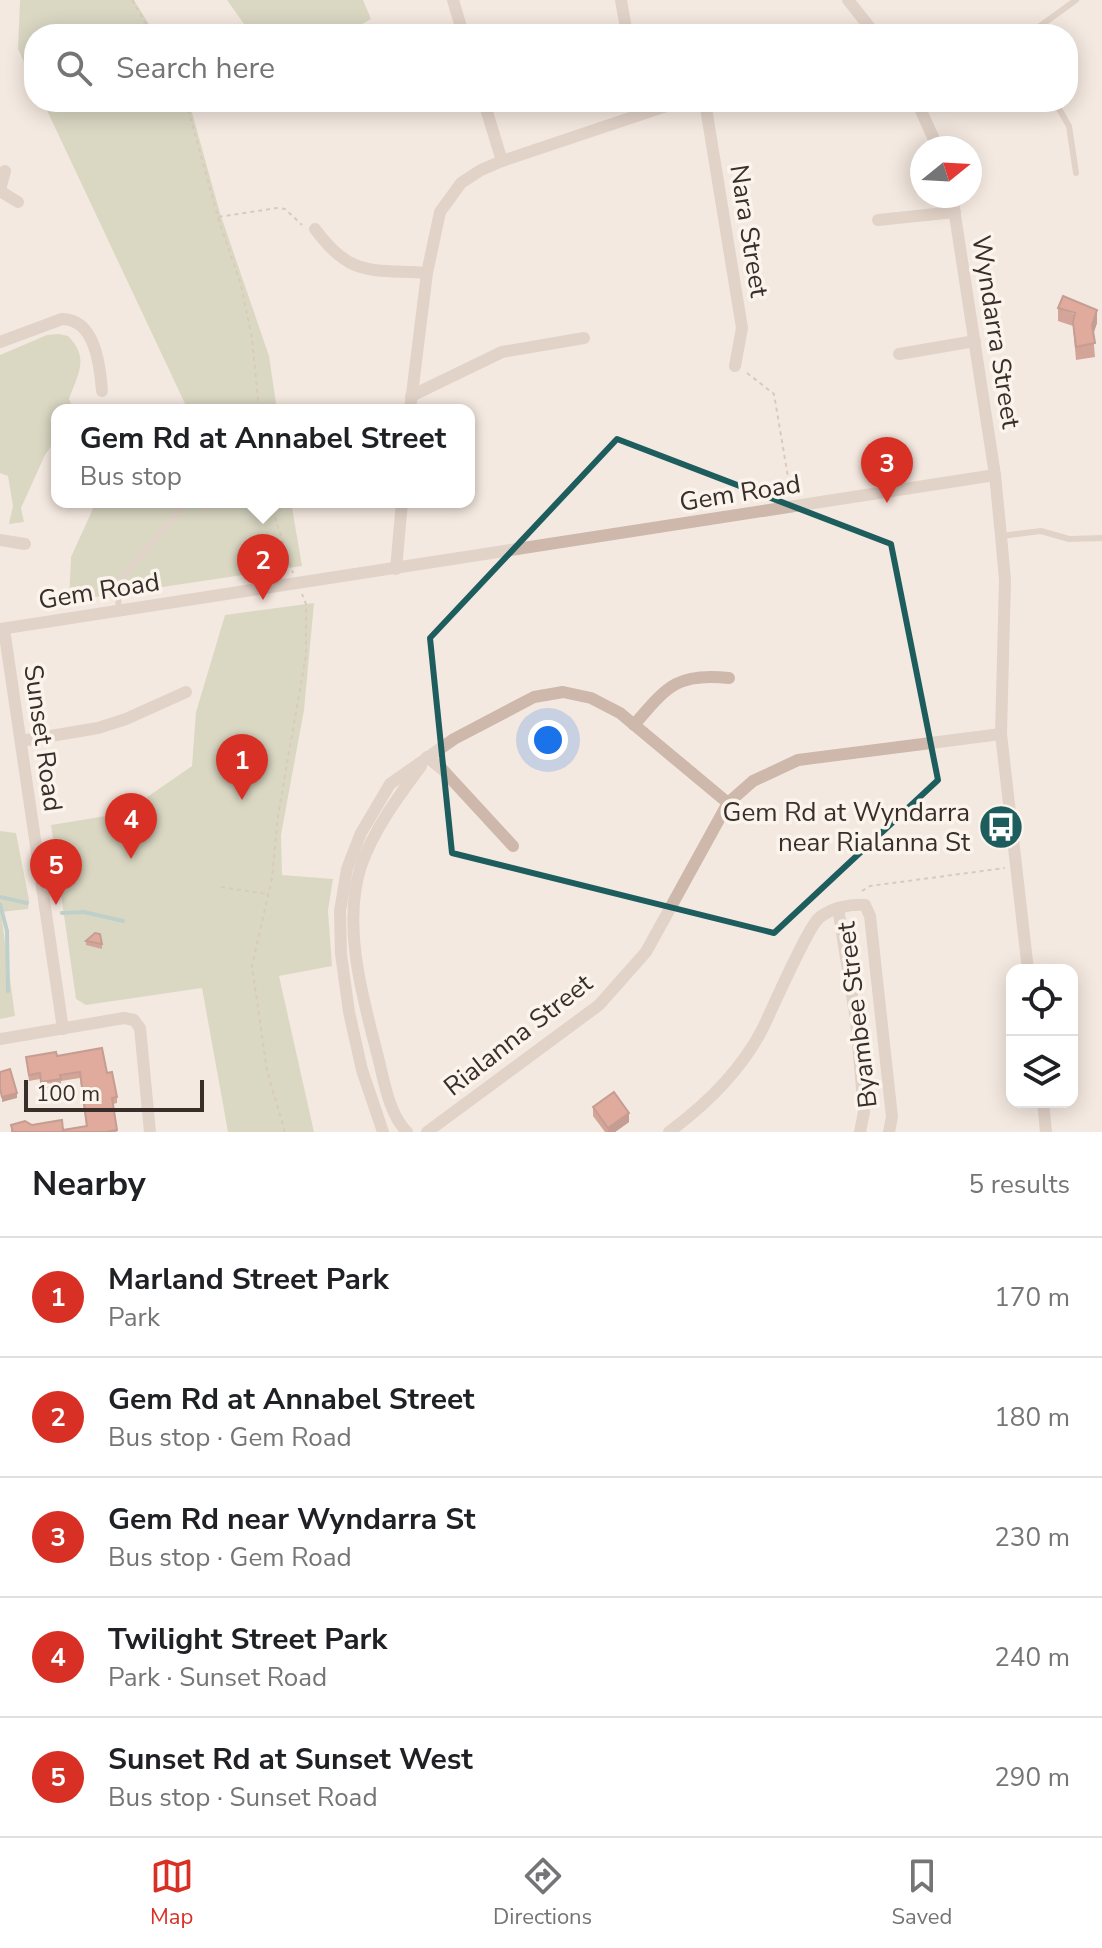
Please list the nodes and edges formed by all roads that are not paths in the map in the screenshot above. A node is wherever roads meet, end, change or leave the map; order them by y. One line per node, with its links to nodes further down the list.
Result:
1 (453, 0): 5 (street)
2 (621, 0): 6 (street)
3 (848, 0): 7 (street)
4 (1076, 0): 8 (lane)
5 (460, 24)
6 (625, 24)
7 (867, 24)
8 (1043, 24)
9 (487, 112): 15 (street)
10 (627, 112): 15 (street)
11 (707, 112): 29 (street, Nara Street)
12 (922, 112): 14 (street)
13 (1061, 112): 17 (lane)
14 (933, 136)
15 (502, 161): 24 (street)
16 (5, 171): 18 (street)
17 (1076, 173)
18 (0, 190): 19 (street)
19 (18, 202)
20 (954, 208): 21 (street, Wyndarra Street)
21 (955, 212): 22 (street); 26 (street, Wyndarra Street)
22 (878, 220)
23 (315, 229): 24 (street)
24 (427, 273): 31 (street)
25 (584, 338): 31 (street)
26 (975, 341): 28 (street); 33 (street, Wyndarra Street)
27 (0, 342): 30 (street)
28 (899, 354)
29 (735, 366)
30 (102, 391)
31 (411, 396): 32 (street)
32 (410, 404)
33 (995, 475): 36 (street); 40 (street, Gem Road)
34 (182, 508): 41 (lane)
35 (401, 508): 40 (street)
36 (1001, 536): 37 (lane); 46 (street)
37 (1102, 538)
38 (0, 540): 39 (street)
39 (25, 544)
40 (396, 569): 41 (street, Gem Road)
41 (119, 610): 42 (street, Gem Road)
42 (2, 629): 47 (street, Sunset Road)
43 (729, 678): 45 (street)
44 (186, 692): 47 (street)
45 (634, 725): 48 (street); 49 (street)
46 (1001, 734): 49 (street, Rialanna Street); 52 (street)
47 (21, 741): 53 (street, Sunset Road)
48 (427, 757): 50 (street); 56 (street); 58 (street)
49 (728, 803): 59 (street, Rialanna Street)
50 (513, 846)
51 (838, 908): 60 (street); 61 (street, Byambee Street); 62 (street, Byambee Street)
52 (1027, 964)
53 (63, 1029): 54 (street); 57 (street)
54 (0, 1039)
55 (1044, 1108): 63 (street)
56 (381, 1131)
57 (150, 1132)
58 (407, 1132)
59 (427, 1132)
60 (669, 1132)
61 (860, 1132)
62 (889, 1132)
63 (1046, 1132)

